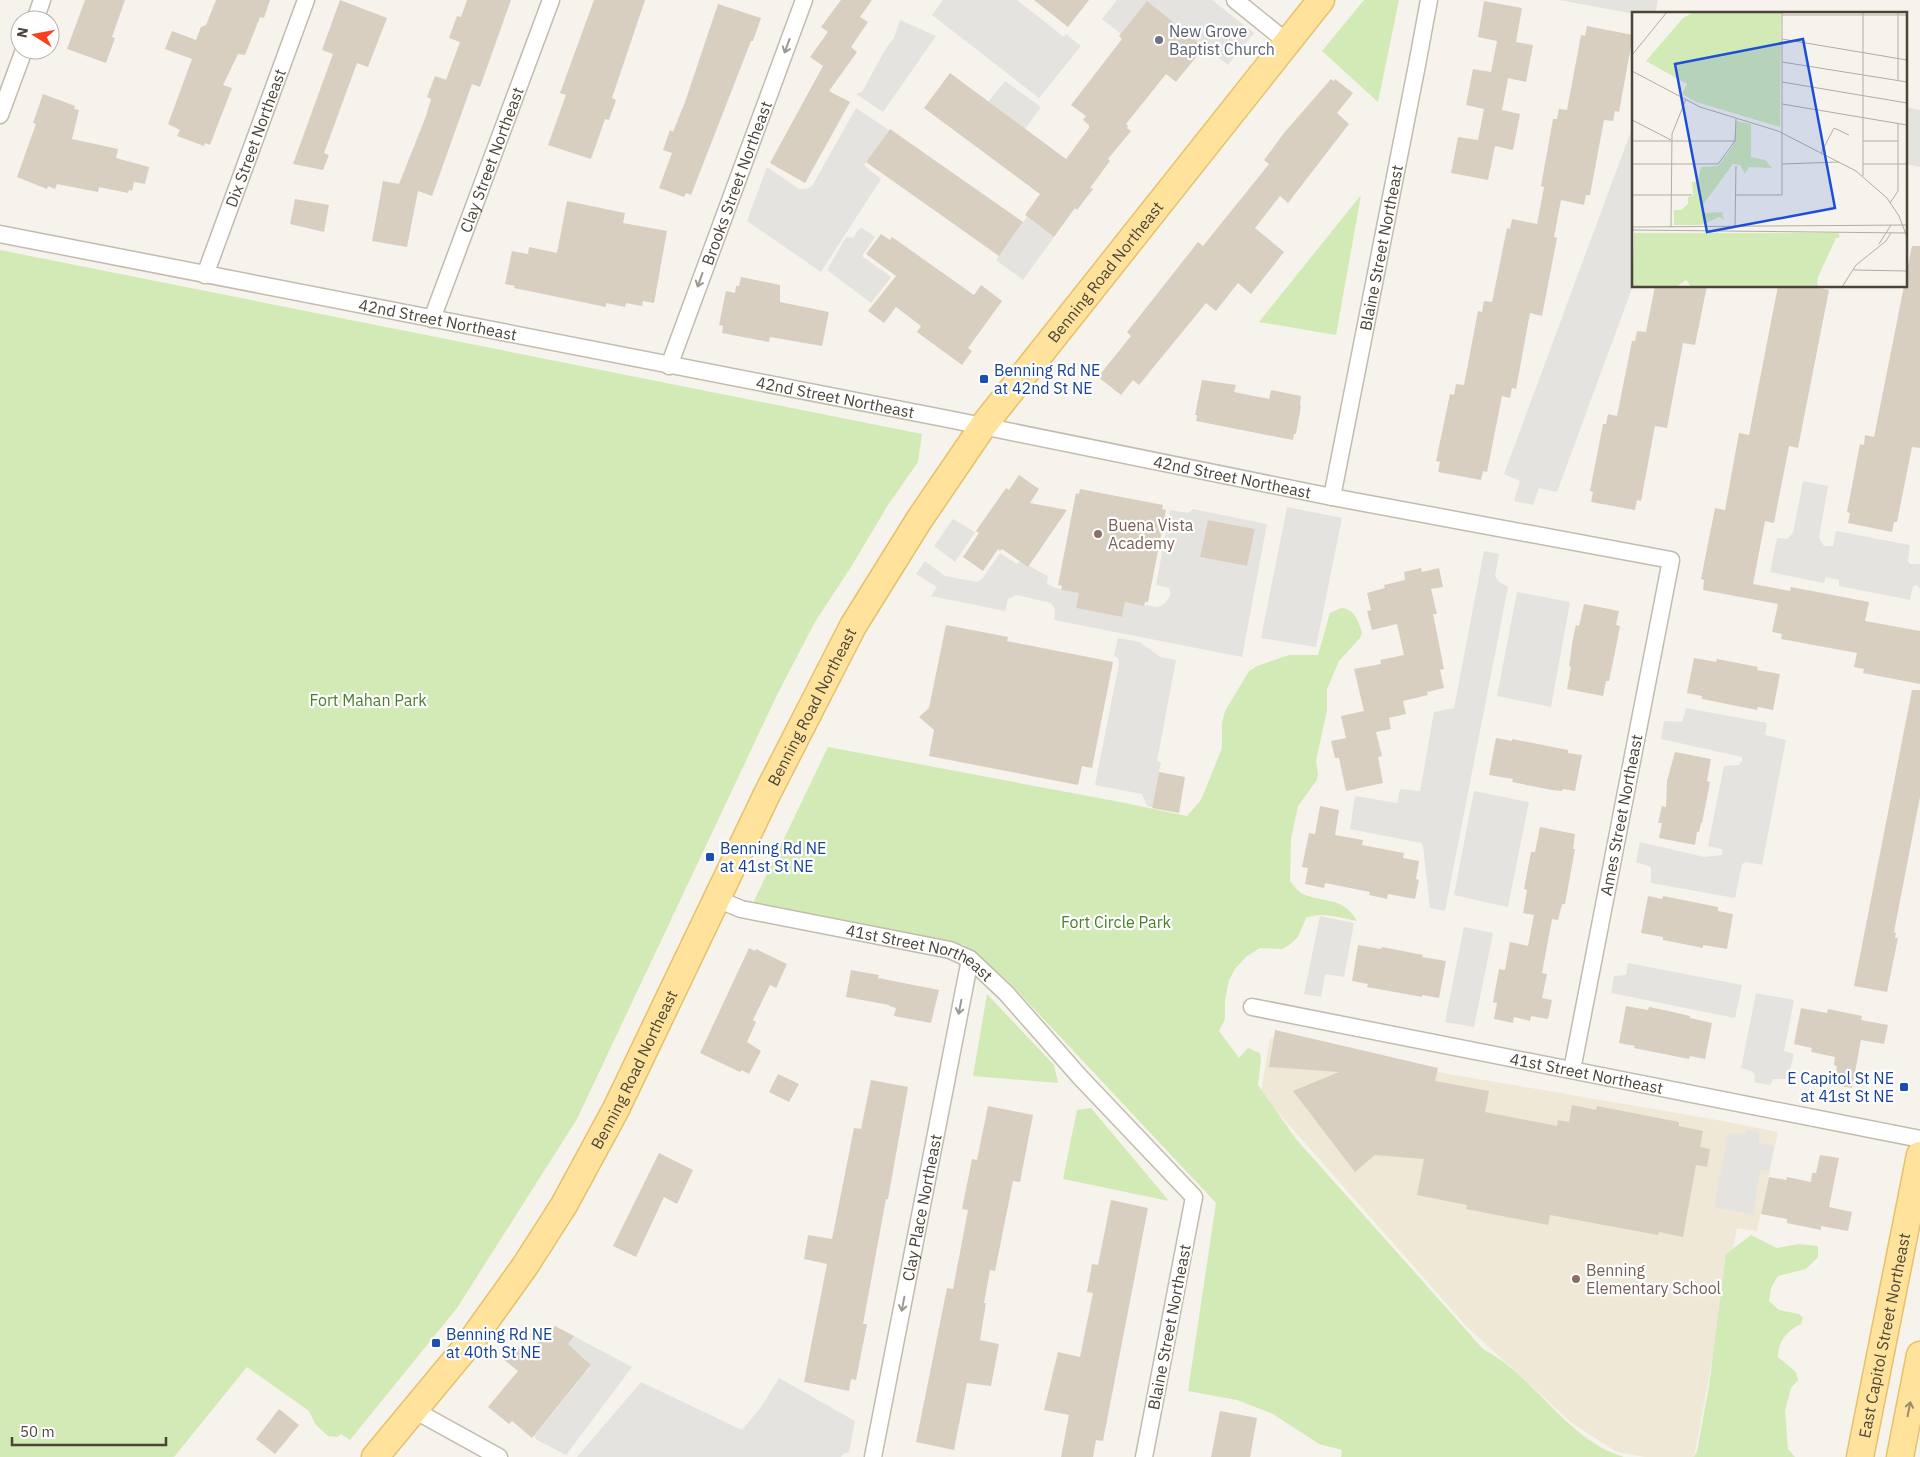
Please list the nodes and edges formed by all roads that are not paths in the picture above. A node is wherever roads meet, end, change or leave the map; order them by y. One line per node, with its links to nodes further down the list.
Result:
1 (306, 0): 11 (street, Dix Street Northeast)
2 (551, 0): 12 (street, Clay Street Northeast)
3 (804, 0): 13 (street, Brooks Street Northeast, one-way to 13)
4 (1235, 0): 7 (street)
5 (1321, 0): 7 (main road, Benning Road Northeast)
6 (1429, 0): 15 (street, Blaine Street Northeast)
7 (1287, 42): 14 (main road, Benning Road Northeast)
8 (20, 60): 9 (street)
9 (0, 115)
10 (0, 234): 11 (street, 42nd Street Northeast)
11 (205, 274): 12 (street, 42nd Street Northeast)
12 (432, 319): 13 (street, 42nd Street Northeast)
13 (669, 366): 14 (street, 42nd Street Northeast)
14 (983, 426): 15 (street, 42nd Street Northeast); 17 (main road, Benning Road Northeast)
15 (1332, 497): 16 (street, 42nd Street Northeast)
16 (1671, 560): 20 (street, Ames Street Northeast)
17 (717, 899): 18 (street, 41st Street Northeast); 25 (main road, Benning Road Northeast)
18 (970, 959): 23 (street, 41st Street Northeast); 28 (street, Clay Place Northeast, one-way to 28)
19 (1252, 1007): 20 (street, 41st Street Northeast)
20 (1572, 1070): 21 (street, 41st Street Northeast)
21 (1920, 1139)
22 (1920, 1155): 30 (main road, East Capitol Street Northeast)
23 (1194, 1197): 29 (street, Blaine Street Northeast)
24 (1920, 1355): 31 (main road, one-way to 24)
25 (414, 1410): 26 (main road, Benning Road Northeast); 27 (street)
26 (375, 1457)
27 (498, 1457)
28 (873, 1457)
29 (1144, 1457)
30 (1860, 1457)
31 (1900, 1457)

